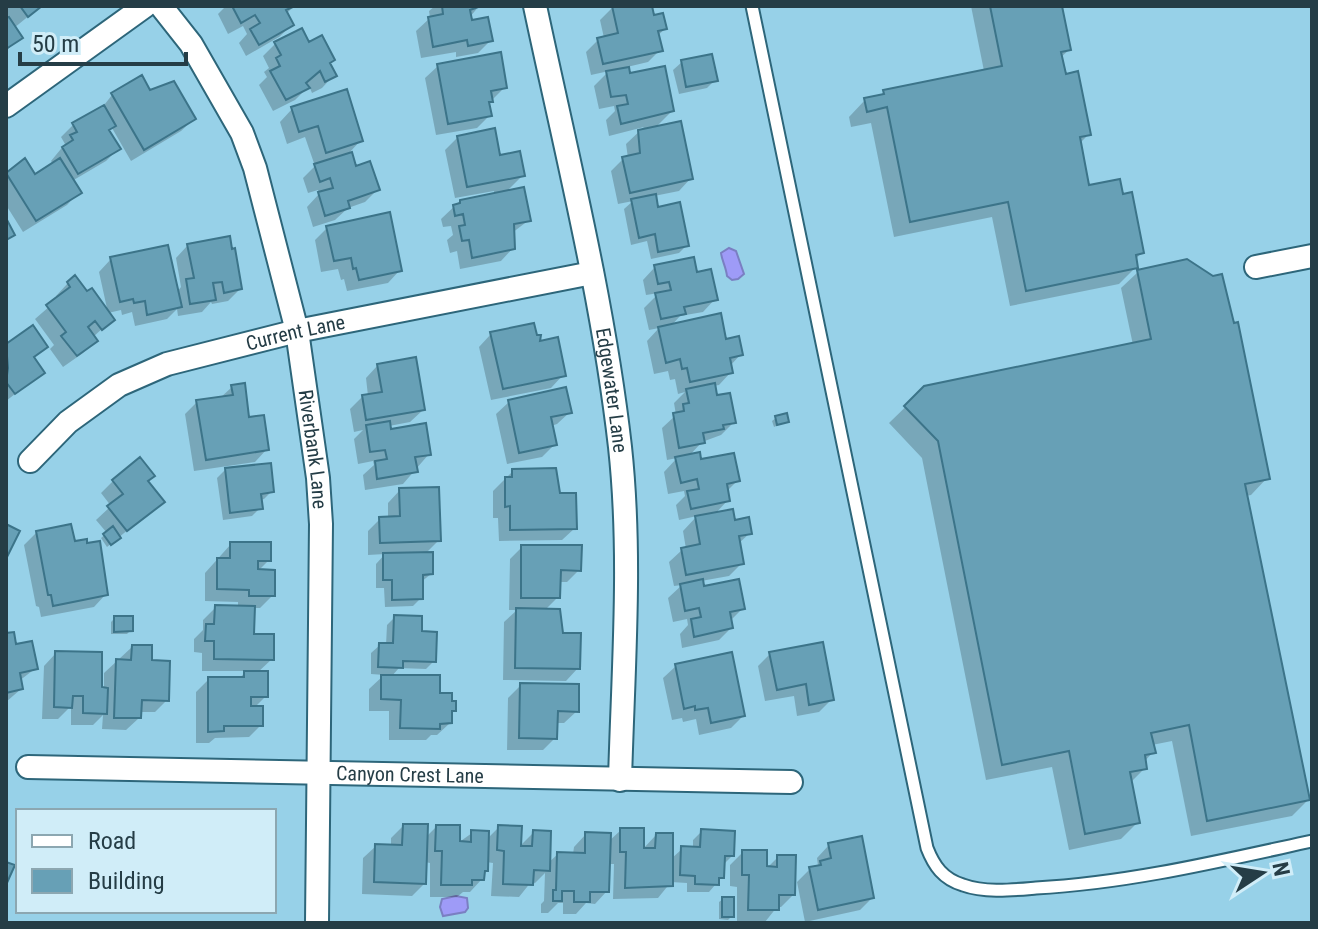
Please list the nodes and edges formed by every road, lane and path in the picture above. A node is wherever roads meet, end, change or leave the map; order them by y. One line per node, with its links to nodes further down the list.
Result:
1 (145, 6): 5 (street)
2 (161, 6): 9 (street, Riverbank Lane)
3 (535, 6): 8 (street, Edgewater Lane)
4 (752, 6): 15 (lane)
5 (6, 106)
6 (1312, 256): 7 (street)
7 (1256, 267)
8 (592, 273): 9 (street, Current Lane); 13 (street, Edgewater Lane)
9 (297, 331): 10 (street, Current Lane); 12 (street, Riverbank Lane)
10 (30, 461)
11 (28, 767): 12 (street, Canyon Crest Lane)
12 (319, 772): 13 (street, Canyon Crest Lane); 16 (street, Riverbank Lane)
13 (620, 780): 14 (street, Canyon Crest Lane)
14 (791, 782)
15 (1312, 841)
16 (317, 923)

